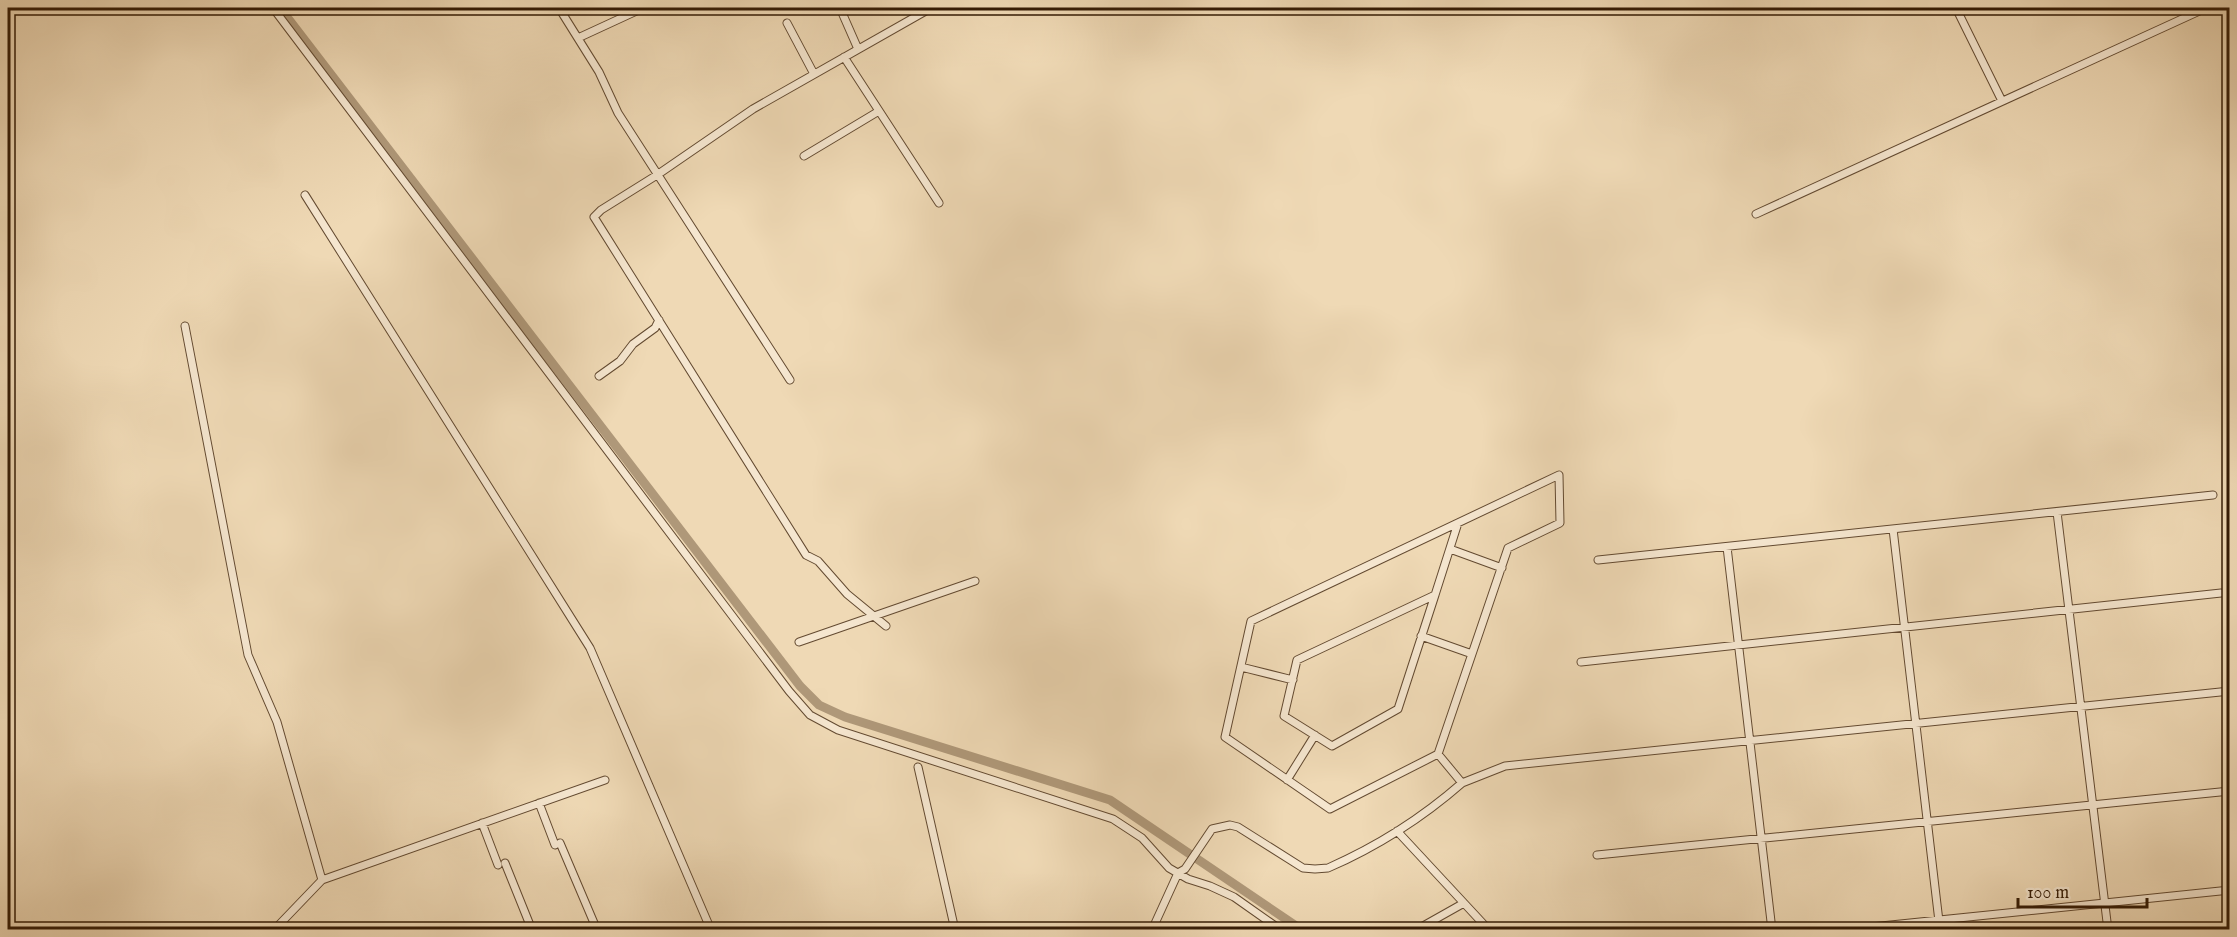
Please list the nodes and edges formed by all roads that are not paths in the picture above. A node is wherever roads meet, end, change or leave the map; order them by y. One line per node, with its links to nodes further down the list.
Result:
1 (273, 8): 64 (street)
2 (559, 8): 9 (street)
3 (643, 8): 9 (street)
4 (840, 8): 10 (street)
5 (931, 8): 10 (street)
6 (1956, 8): 13 (street)
7 (2206, 8): 13 (street)
8 (787, 23): 12 (street)
9 (578, 38): 16 (street)
10 (858, 49): 11 (street)
11 (844, 57): 12 (street); 14 (street)
12 (814, 74): 16 (street)
13 (2002, 101): 19 (street)
14 (879, 111): 15 (street); 18 (street)
15 (804, 156)
16 (657, 174): 20 (street); 23 (street)
17 (305, 195): 73 (street)
18 (939, 203)
19 (1756, 214)
20 (659, 320): 22 (street); 36 (street)
21 (185, 326): 65 (street)
22 (599, 376)
23 (790, 380)
24 (2213, 495): 25 (street)
25 (2057, 512): 27 (street); 35 (street)
26 (1458, 522): 29 (street); 31 (street); 44 (street)
27 (1893, 529): 28 (street); 38 (street)
28 (1727, 547): 30 (street); 41 (street)
29 (1450, 549): 31 (street); 34 (street)
30 (1598, 560)
31 (1502, 568): 42 (street)
32 (975, 581): 36 (street)
33 (2221, 593): 35 (street)
34 (1435, 595): 39 (street); 45 (street)
35 (2069, 610): 38 (street); 47 (street)
36 (873, 616): 37 (street); 40 (street)
37 (886, 626)
38 (1904, 627): 41 (street); 48 (street)
39 (1421, 636): 42 (street); 49 (street)
40 (800, 642)
41 (1739, 645): 43 (street); 50 (street)
42 (1472, 654): 51 (street)
43 (1581, 662)
44 (1240, 667): 45 (street); 54 (street)
45 (1293, 680): 49 (street)
46 (2229, 692): 47 (street)
47 (2081, 707): 48 (street); 58 (street)
48 (1916, 724): 50 (street); 59 (street)
49 (1315, 735): 54 (street)
50 (1750, 741): 55 (street); 62 (street)
51 (1438, 754): 54 (street); 55 (street)
52 (918, 767): 74 (street)
53 (604, 780): 57 (street)
54 (1287, 780)
55 (1462, 783): 61 (street)
56 (2229, 791): 58 (street)
57 (540, 803): 60 (street); 72 (street)
58 (2093, 805): 59 (street); 68 (street)
59 (1927, 822): 62 (street); 69 (street)
60 (482, 823): 65 (street); 71 (street)
61 (1397, 831): 64 (street); 67 (street)
62 (1761, 839): 63 (street); 79 (street)
63 (1597, 855)
64 (1182, 871): 75 (street); 76 (street)
65 (322, 880): 70 (street)
66 (2229, 890): 68 (street)
67 (1464, 903): 77 (street); 78 (street)
68 (2105, 903): 69 (street); 82 (street)
69 (1939, 920): 80 (street); 81 (street)
70 (274, 930)
71 (532, 930)
72 (597, 930)
73 (711, 930)
74 (955, 930)
75 (1152, 930)
76 (1281, 930)
77 (1416, 930)
78 (1489, 930)
79 (1772, 930)
80 (1842, 930)
81 (1940, 930)
82 (2108, 930)

